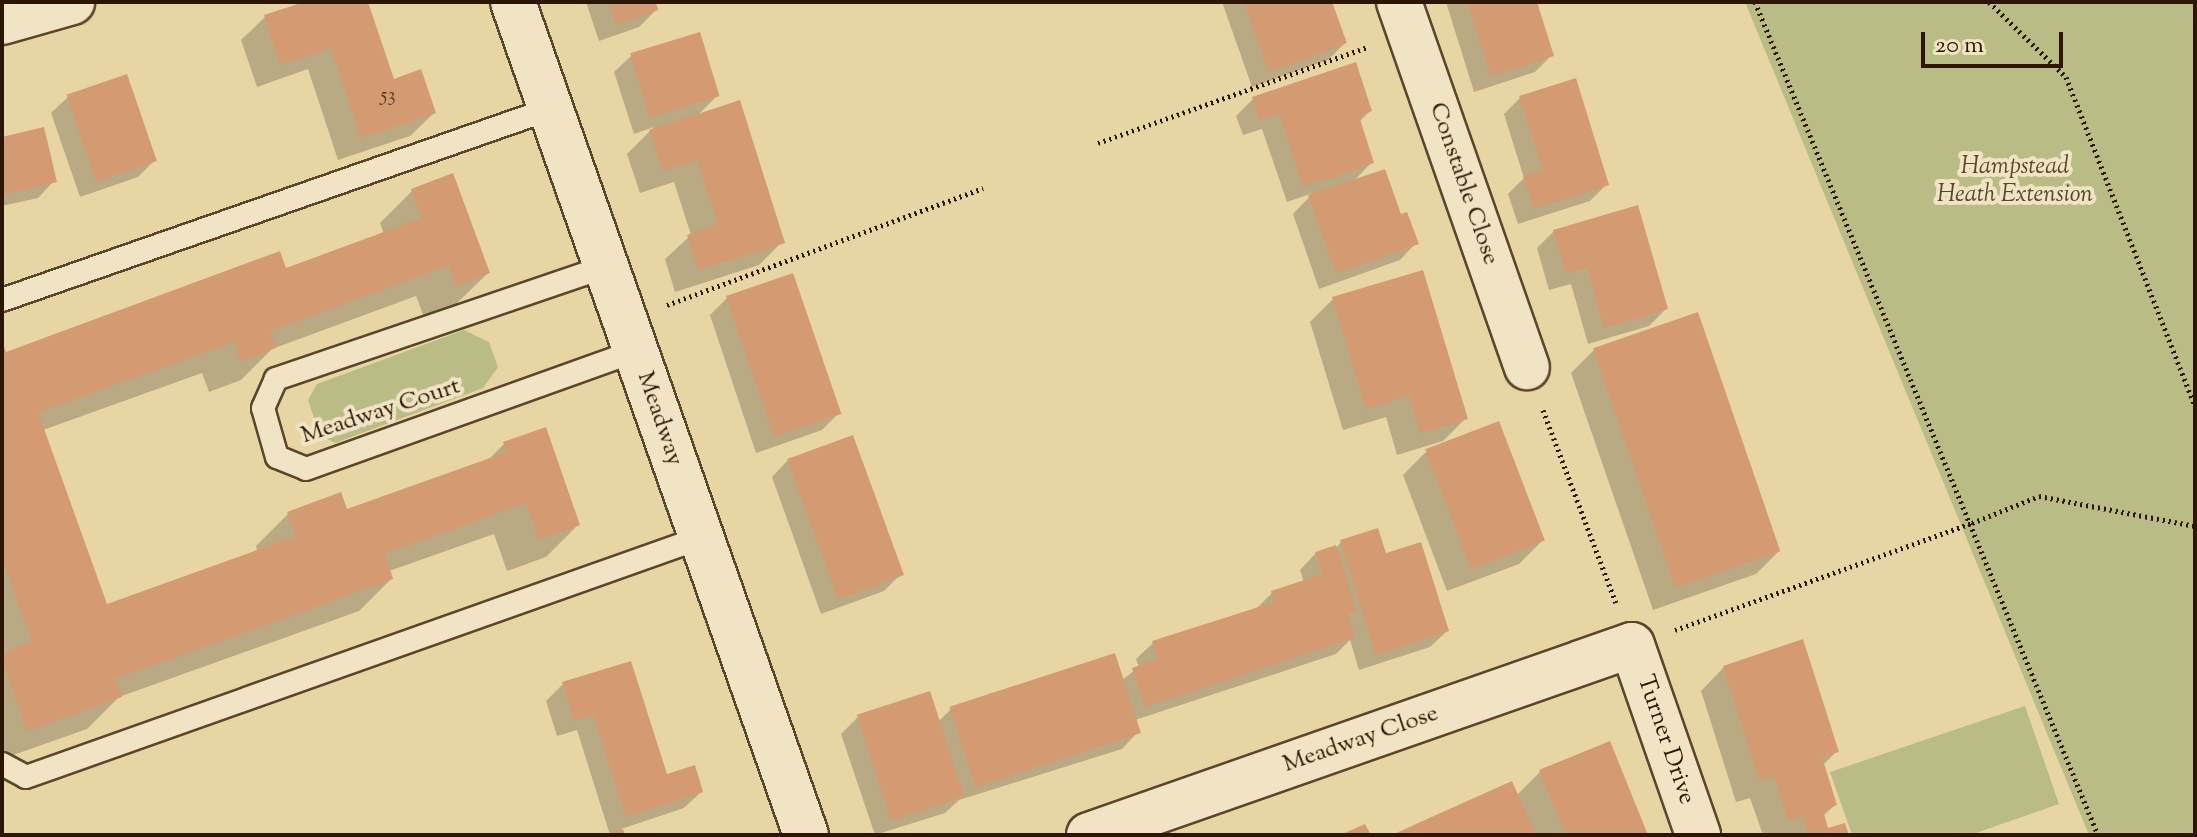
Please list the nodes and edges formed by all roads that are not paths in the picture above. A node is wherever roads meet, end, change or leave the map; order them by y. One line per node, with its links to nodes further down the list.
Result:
1 (72, 2): 4 (street)
2 (513, 2): 5 (street, Meadway)
3 (1404, 17): 9 (street, Constable Close)
4 (2, 22)
5 (550, 109): 6 (street, Meadway); 7 (lane)
6 (605, 267): 8 (street, Meadway); 8 (lane, Meadway Court)
7 (2, 300)
8 (630, 336): 10 (street, Meadway)
9 (1527, 367)
10 (700, 538): 12 (lane); 13 (street, Meadway)
11 (1632, 645): 14 (street, Meadway Close); 15 (street, Turner Drive)
12 (2, 764)
13 (806, 835)
14 (1089, 835)
15 (1698, 835)

